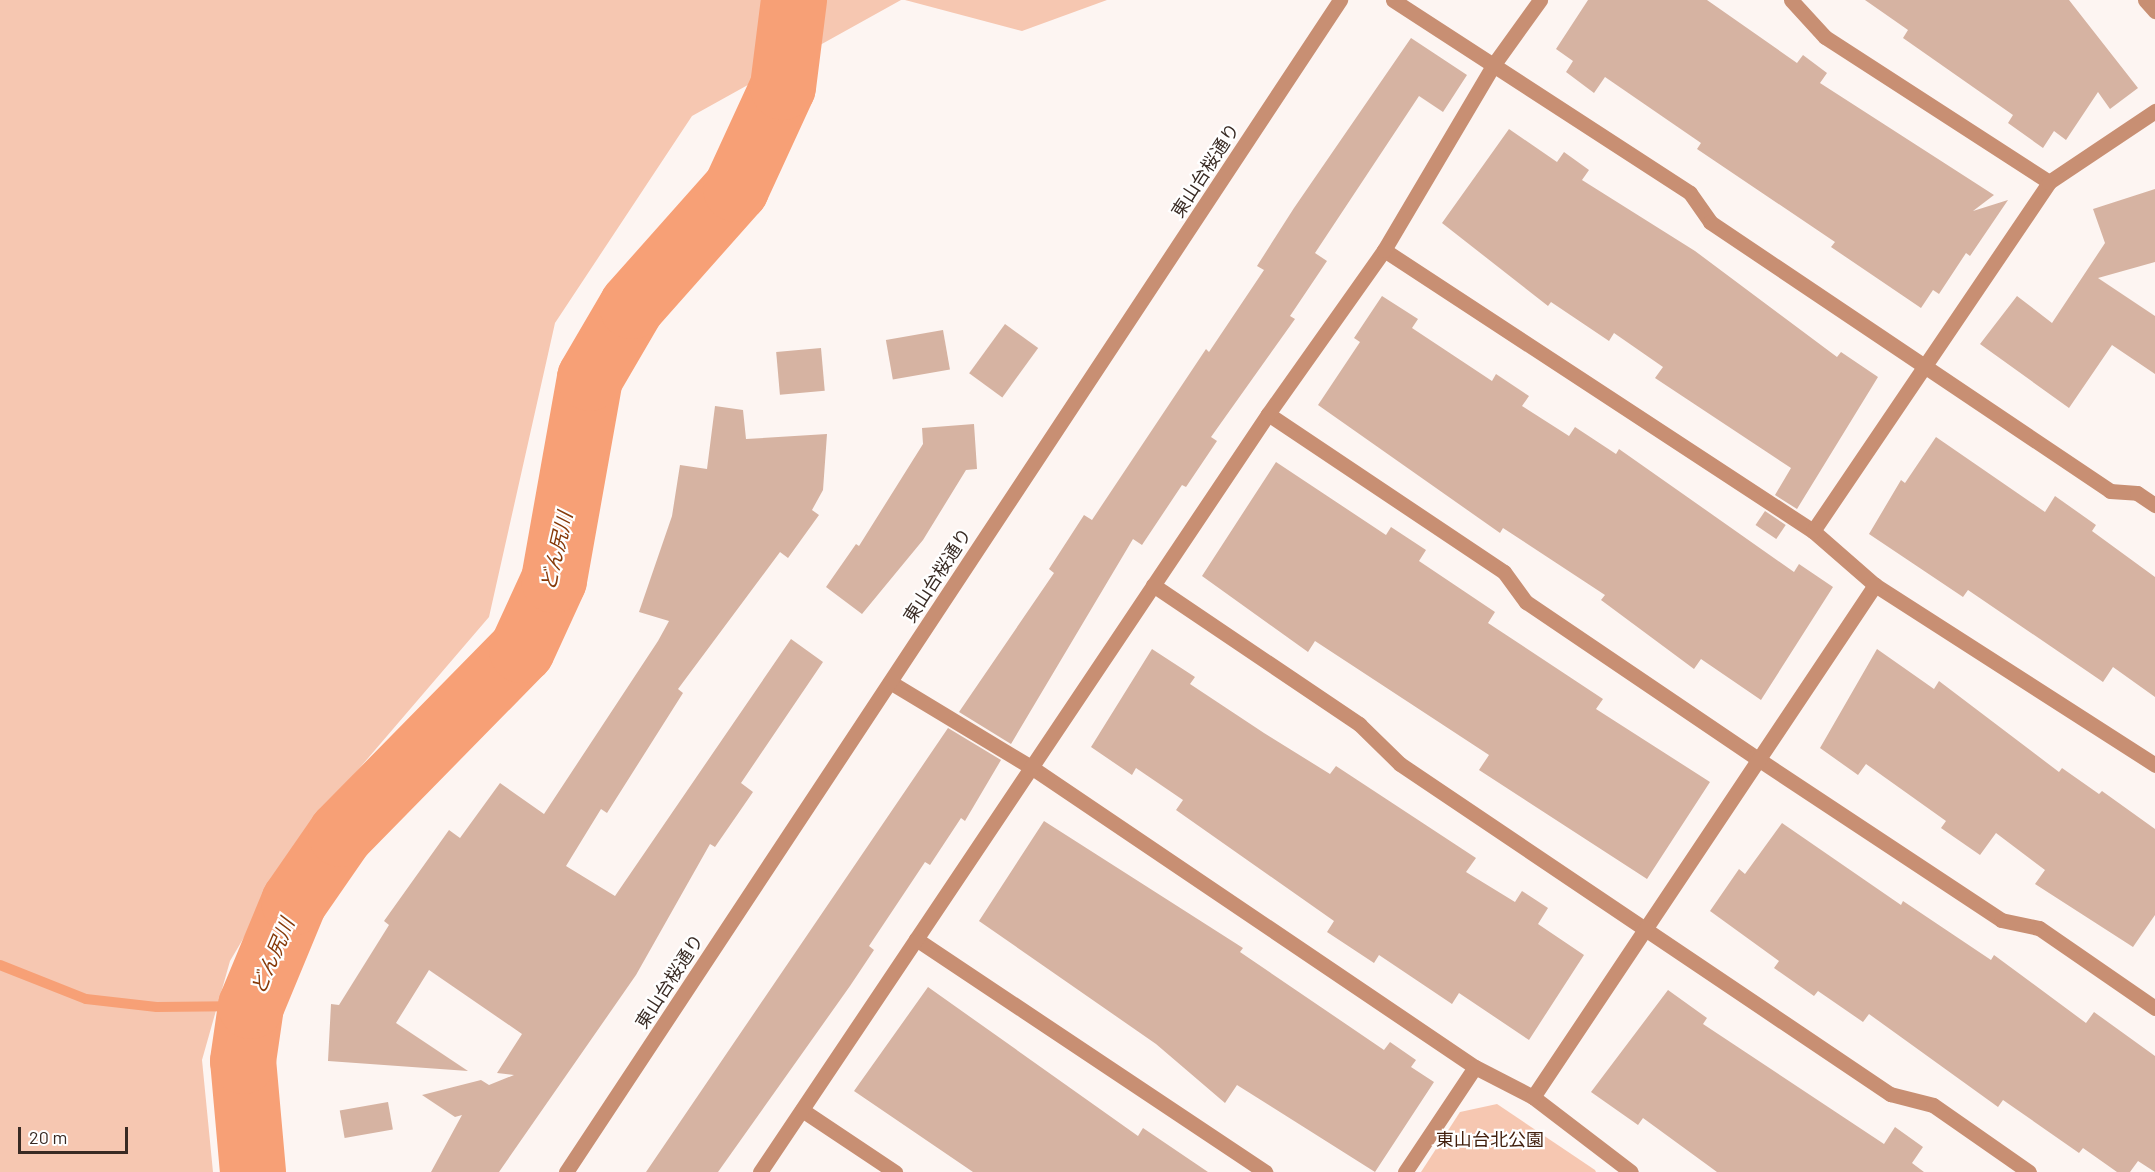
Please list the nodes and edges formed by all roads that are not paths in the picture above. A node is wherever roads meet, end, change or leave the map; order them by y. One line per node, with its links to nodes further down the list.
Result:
1 (1340, 0): 17 (street, 東山台桜通り)
2 (1393, 0): 7 (street)
3 (1540, 0): 7 (street)
4 (1791, 0): 9 (street)
5 (2145, 0): 6 (street)
6 (2155, 10)
7 (1494, 64): 10 (street); 11 (street)
8 (2155, 111): 9 (street)
9 (2049, 182): 11 (street)
10 (1384, 250): 12 (street); 14 (street)
11 (1927, 363): 13 (street); 14 (street)
12 (1268, 414): 15 (street); 18 (street)
13 (2155, 505)
14 (1813, 531): 16 (street)
15 (1153, 585): 20 (street); 21 (street)
16 (1875, 585): 18 (street); 19 (street)
17 (890, 682): 20 (street); 27 (street, 東山台桜通り)
18 (1755, 757): 21 (street); 23 (street)
19 (2155, 765)
20 (1031, 767): 22 (street); 24 (street)
21 (1645, 926): 25 (street); 33 (street)
22 (916, 939): 26 (street); 30 (street)
23 (2155, 1008)
24 (1475, 1067): 25 (street); 31 (street)
25 (1533, 1097): 32 (street)
26 (802, 1110): 28 (street); 29 (street)
27 (566, 1172)
28 (760, 1172)
29 (895, 1172)
30 (1266, 1172)
31 (1405, 1172)
32 (1631, 1172)
33 (2029, 1172)

